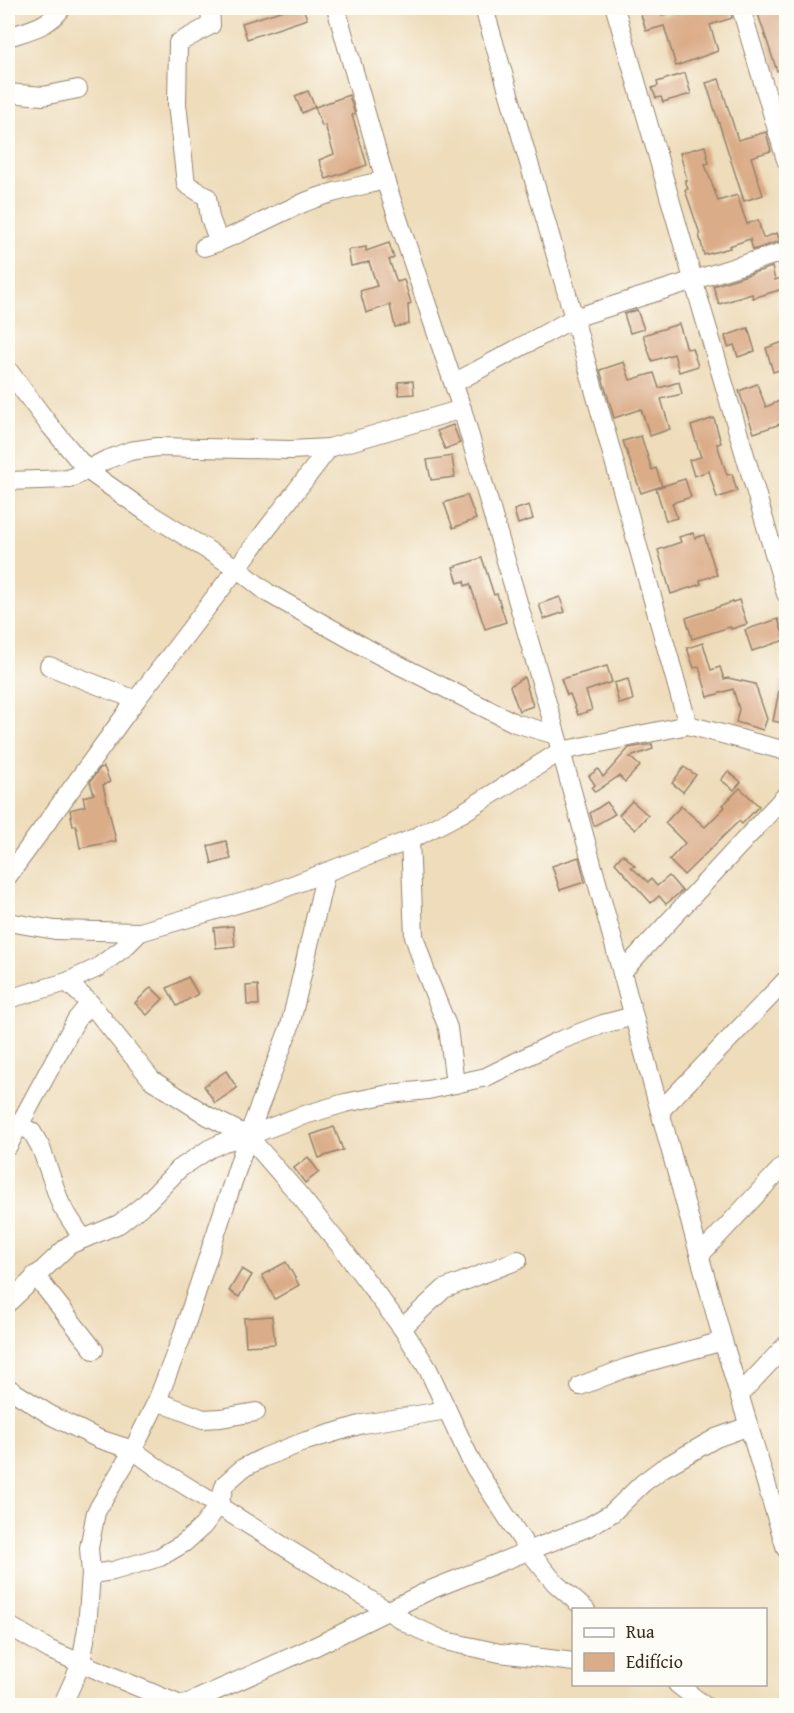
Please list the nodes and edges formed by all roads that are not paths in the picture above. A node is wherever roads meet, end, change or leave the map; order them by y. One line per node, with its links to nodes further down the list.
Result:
1 (62, 8): 7 (street)
2 (210, 8): 11 (street)
3 (336, 8): 11 (street)
4 (484, 8): 14 (street)
5 (615, 8): 13 (street)
6 (741, 8): 10 (street)
7 (8, 37)
8 (78, 89): 9 (street)
9 (8, 93)
10 (786, 160)
11 (386, 180): 16 (street)
12 (786, 250): 13 (street)
13 (693, 279): 14 (street); 22 (street)
14 (574, 318): 16 (street); 25 (street)
15 (8, 370): 19 (street)
16 (454, 383): 17 (street)
17 (462, 409): 18 (street); 26 (street)
18 (329, 447): 19 (street); 21 (street)
19 (87, 470): 20 (street); 21 (street)
20 (8, 481)
21 (237, 569): 24 (street); 26 (street)
22 (786, 594)
23 (49, 666): 24 (street)
24 (136, 700): 31 (street)
25 (688, 725): 26 (street); 27 (street)
26 (559, 743): 29 (street); 34 (street)
27 (786, 751)
28 (786, 795): 34 (street)
29 (410, 840): 30 (street); 40 (street)
30 (326, 872): 33 (street); 43 (street)
31 (8, 876)
32 (8, 922): 33 (street)
33 (140, 932): 36 (street)
34 (623, 971): 39 (street)
35 (786, 980): 41 (street)
36 (67, 982): 37 (street); 38 (street)
37 (8, 999)
38 (90, 1003): 42 (street); 43 (street)
39 (634, 1016): 40 (street); 41 (street)
40 (455, 1084): 43 (street)
41 (661, 1110): 47 (street)
42 (18, 1124): 44 (street); 46 (street)
43 (248, 1136): 46 (street); 51 (street); 58 (street)
44 (8, 1146)
45 (786, 1163): 47 (street)
46 (82, 1239): 49 (street)
47 (700, 1255): 52 (street)
48 (518, 1260): 51 (street)
49 (35, 1275): 50 (street); 54 (street)
50 (8, 1303)
51 (402, 1328): 59 (street)
52 (723, 1341): 55 (street); 57 (street)
53 (786, 1345): 57 (street)
54 (94, 1350)
55 (580, 1386)
56 (8, 1388): 62 (street)
57 (740, 1394): 61 (street)
58 (157, 1401): 60 (street); 62 (street)
59 (447, 1410): 63 (street); 66 (street)
60 (256, 1412)
61 (749, 1426): 64 (street); 66 (street)
62 (133, 1450): 63 (street); 67 (street)
63 (218, 1506): 67 (street); 69 (street)
64 (784, 1529): 65 (street)
65 (786, 1549)
66 (529, 1551): 68 (street); 69 (street)
67 (91, 1574): 72 (street)
68 (584, 1608)
69 (387, 1610): 71 (street); 74 (street)
70 (8, 1625): 72 (street)
71 (572, 1662)
72 (81, 1664): 74 (street); 75 (street)
73 (680, 1686): 76 (street)
74 (183, 1705)
75 (62, 1706)
76 (705, 1706)

